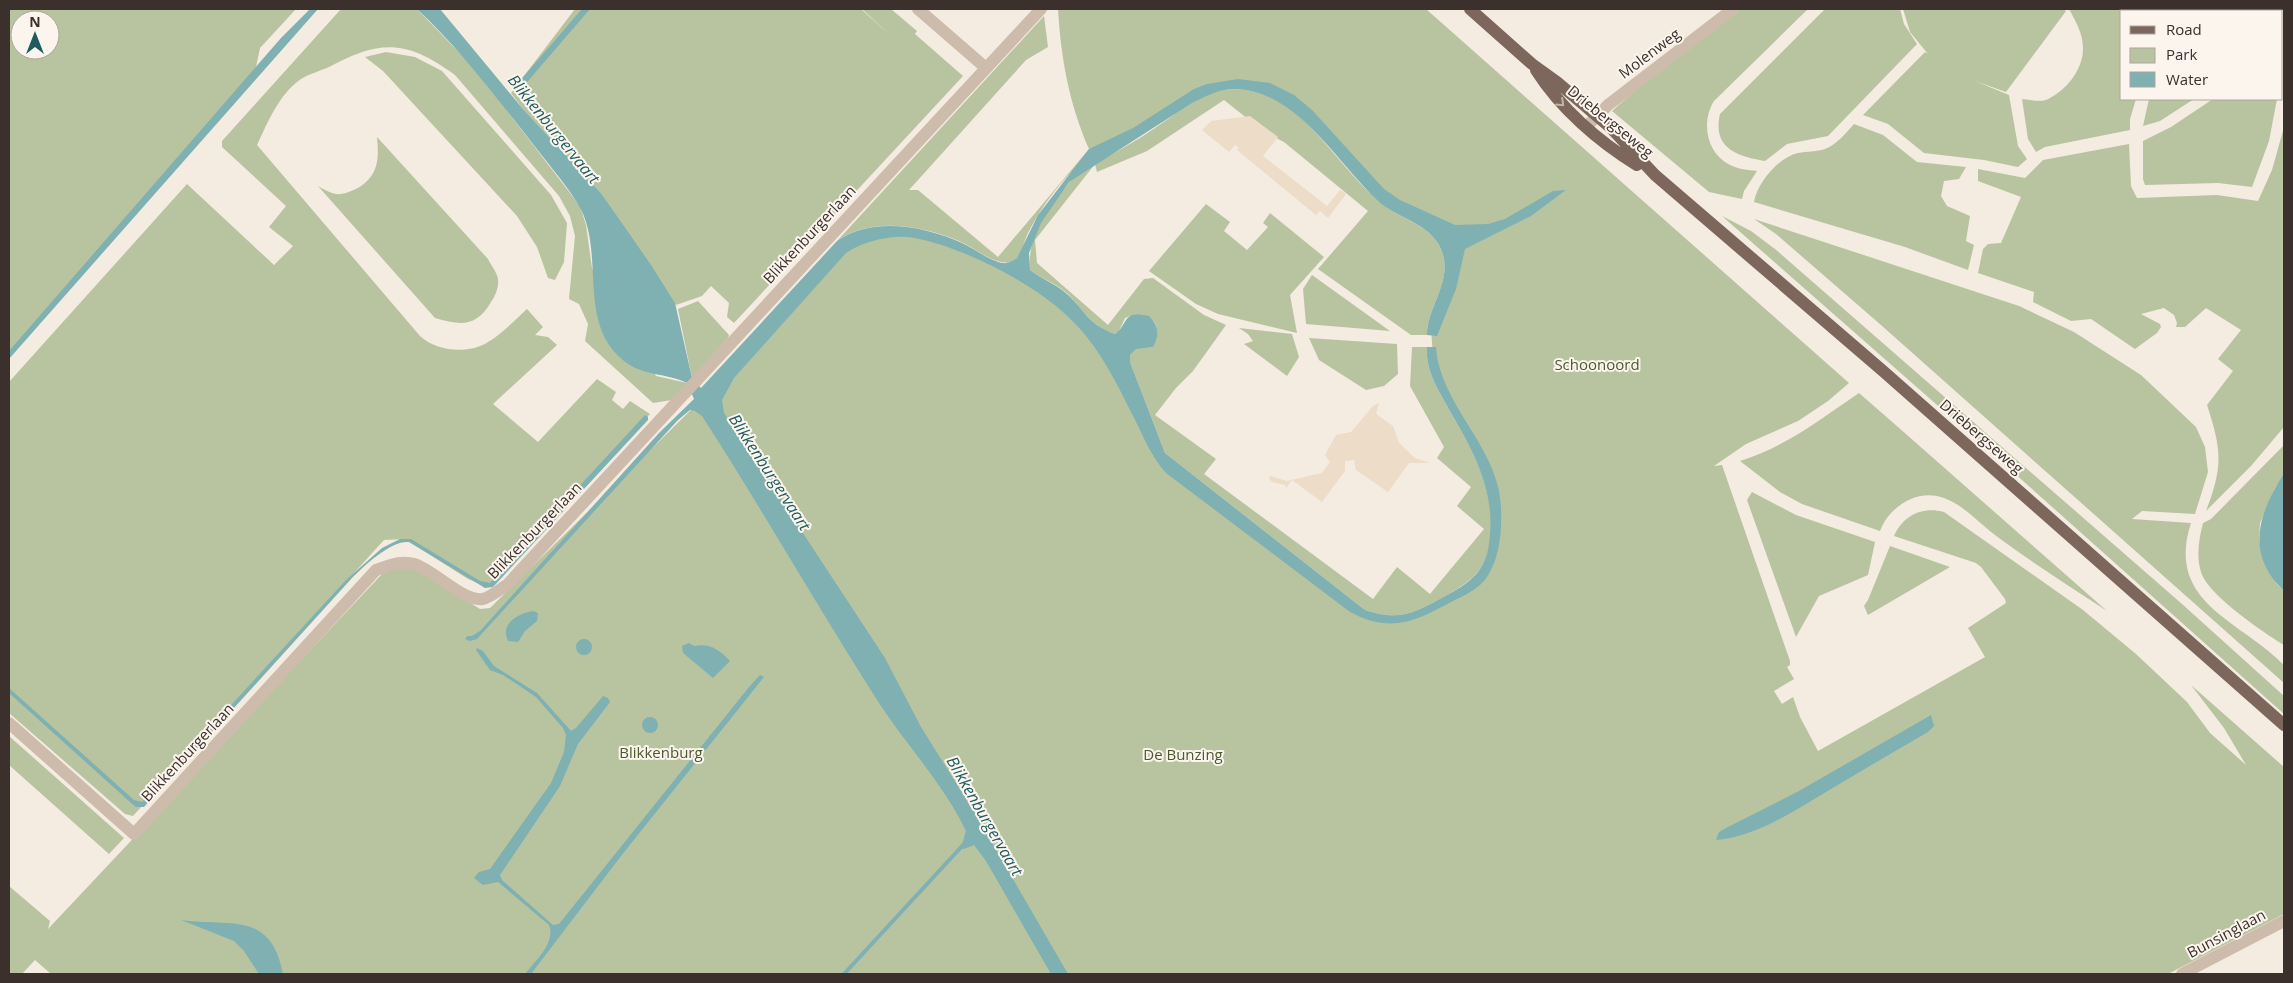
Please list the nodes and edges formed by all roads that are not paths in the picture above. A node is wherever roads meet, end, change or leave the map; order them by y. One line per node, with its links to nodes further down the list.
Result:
1 (918, 9): 6 (street)
2 (1041, 9): 6 (street, Blikkenburgerlaan)
3 (1470, 9): 5 (main road, Driebergseweg)
4 (1733, 9): 7 (street, Molenweg)
5 (1532, 64): 7 (main road, Driebergseweg); 8 (main road, Driebergseweg, one-way to 8)
6 (986, 68): 10 (street, Blikkenburgerlaan)
7 (1597, 116): 8 (street, Molenweg); 9 (main road, Driebergseweg)
8 (1587, 126): 9 (main road, Driebergseweg)
9 (1655, 176): 11 (main road, Driebergseweg)
10 (9, 723)
11 (2284, 725)
12 (2284, 921): 13 (street, Bunsinglaan)
13 (2182, 974)

